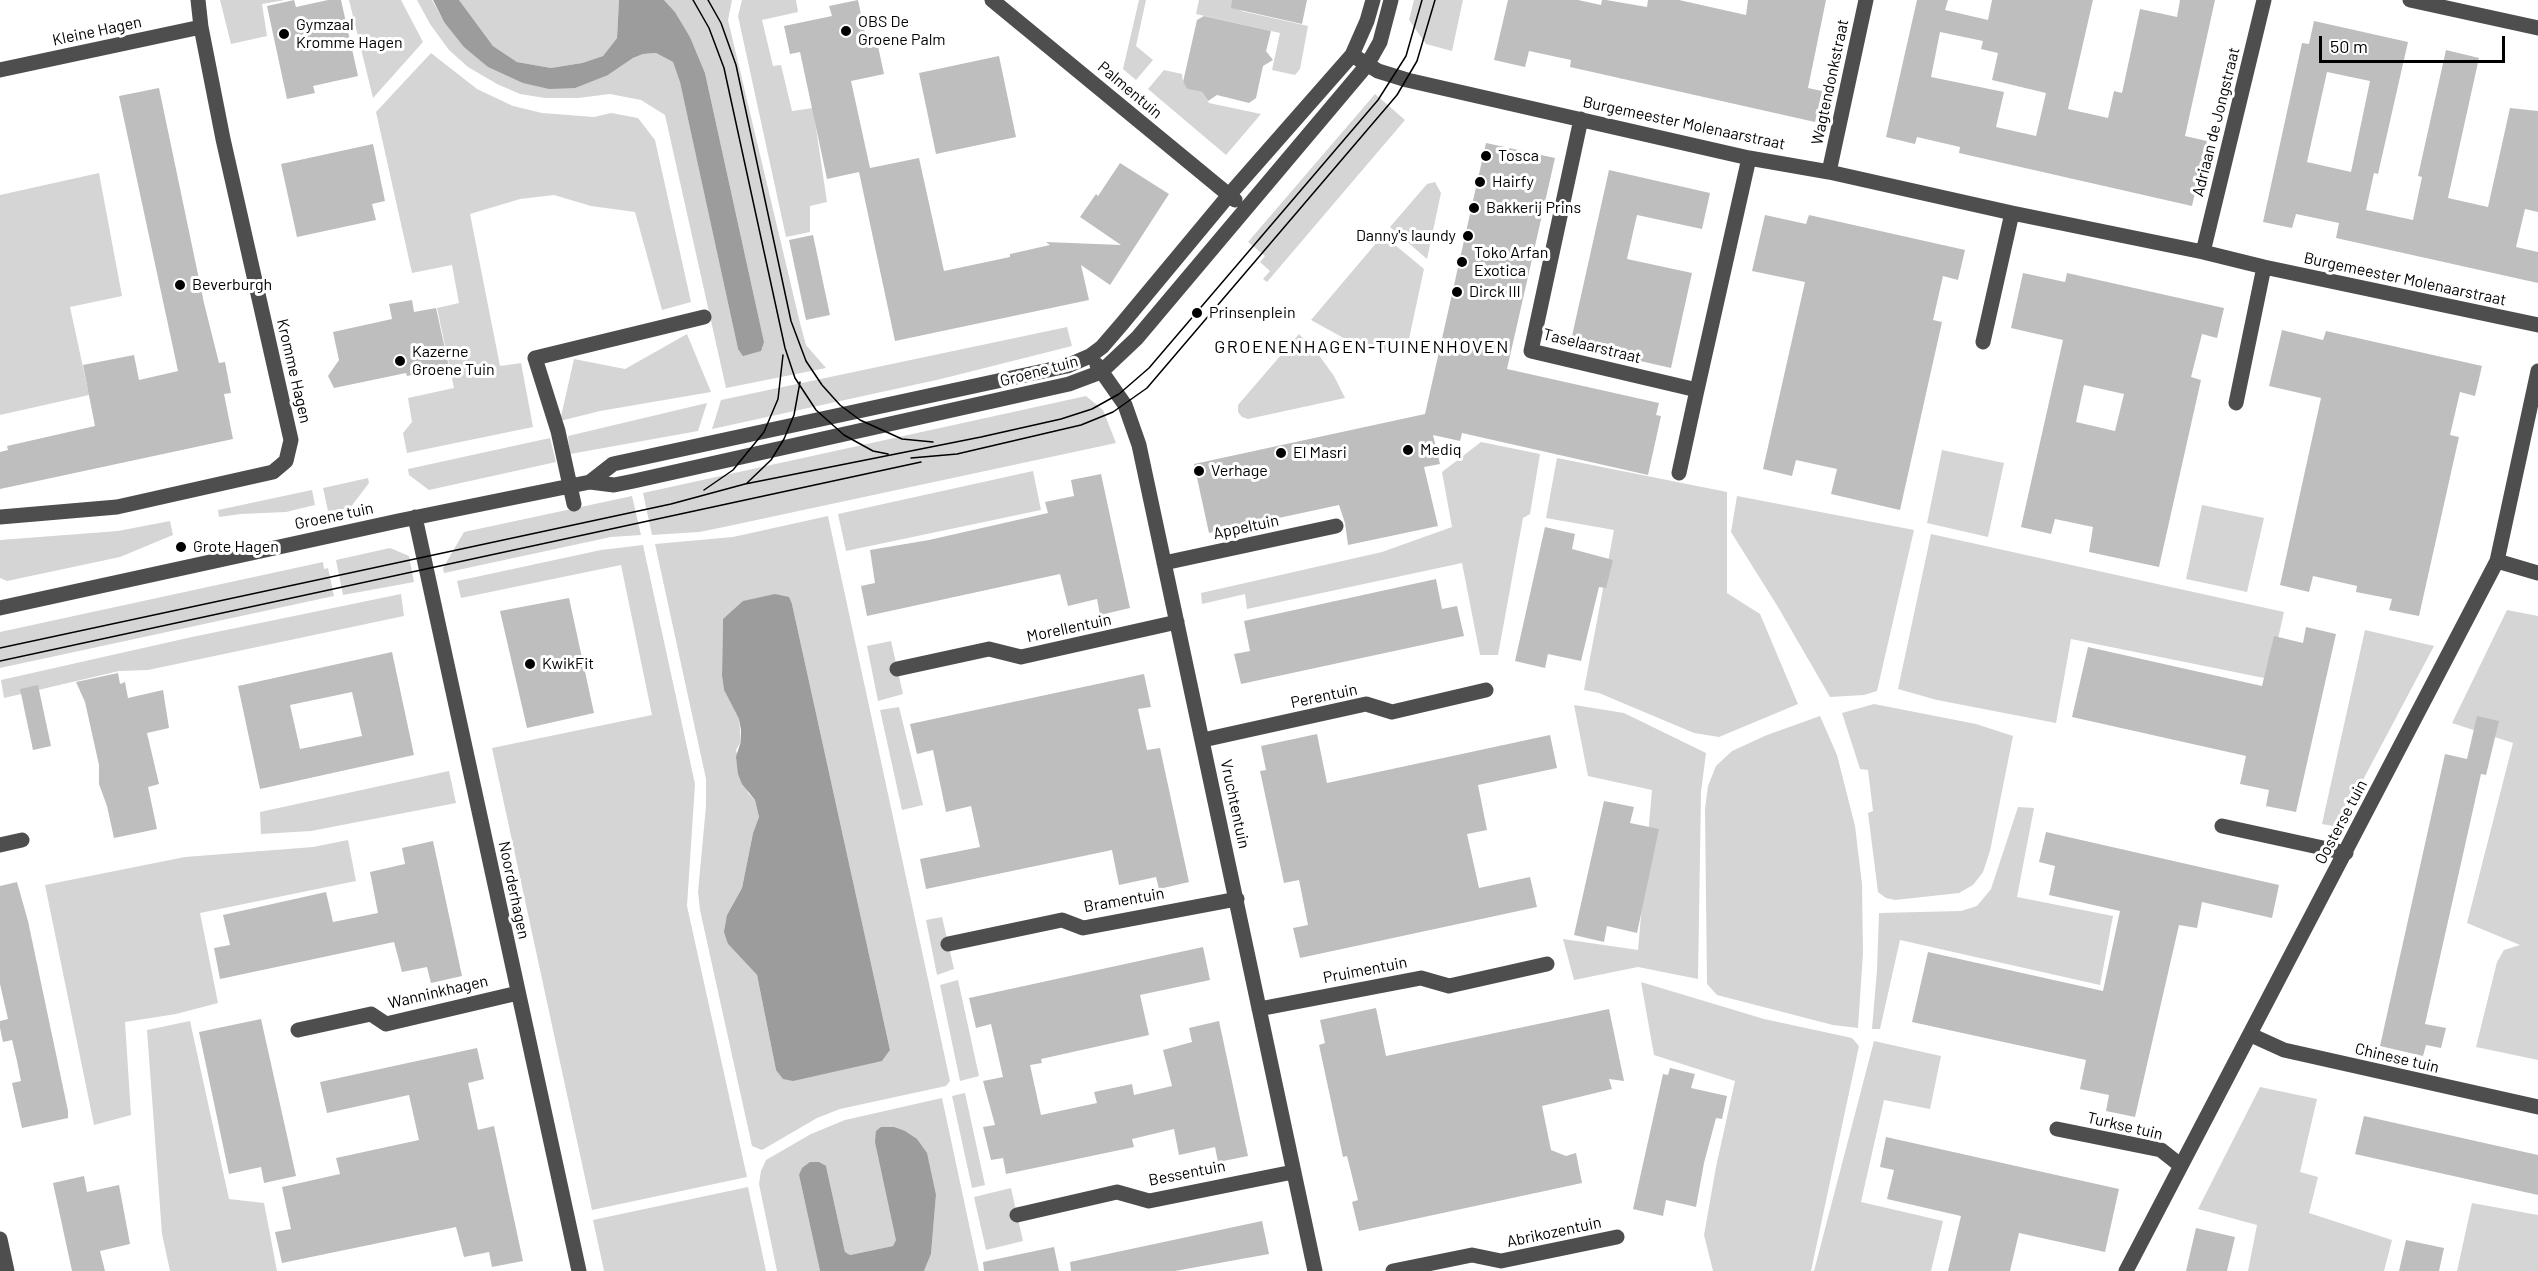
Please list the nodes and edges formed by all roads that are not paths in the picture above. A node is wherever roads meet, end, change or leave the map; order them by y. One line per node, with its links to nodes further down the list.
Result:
1 (198, 0): 8 (street, Kromme Hagen)
2 (992, 0): 16 (street, Palmentuin)
3 (1373, 0): 10 (street, Groene tuin)
4 (1391, 0): 11 (street, Groene tuin)
5 (1866, 0): 15 (street, Wagtendonkstraat)
6 (2264, 0): 19 (street, Adriaan de Jongstraat)
7 (2410, 0): 9 (street)
8 (201, 27): 12 (street, Kleine Hagen); 33 (street, Kromme Hagen)
9 (2538, 28)
10 (1352, 55): 11 (street, Burgemeester Molenaarstraat); 16 (street, Groene tuin)
11 (1367, 65): 13 (street, Burgemeester Molenaarstraat); 17 (street, Groene tuin)
12 (0, 70)
13 (1581, 119): 14 (street, Burgemeester Molenaarstraat); 27 (street, Taselaarstraat)
14 (1749, 158): 15 (street, Burgemeester Molenaarstraat); 27 (street)
15 (1829, 172): 18 (street, Burgemeester Molenaarstraat)
16 (1229, 195): 17 (street, Palmentuin); 24 (street, Groene tuin)
17 (1244, 209): 26 (street, Groene tuin)
18 (2012, 213): 19 (street, Burgemeester Molenaarstraat); 23 (street)
19 (2203, 252): 20 (street, Burgemeester Molenaarstraat)
20 (2264, 267): 22 (street, Burgemeester Molenaarstraat); 28 (street)
21 (704, 317): 31 (street)
22 (2538, 325)
23 (1983, 342)
24 (1090, 356): 26 (street, Vruchtentuin); 30 (street, Groene tuin)
25 (2538, 371): 36 (street, Oosterse tuin)
26 (1101, 372): 30 (street, Groene tuin); 37 (street, Vruchtentuin)
27 (1697, 390): 29 (street)
28 (2236, 403)
29 (1678, 472)
30 (590, 482): 31 (street, Groene tuin)
31 (571, 486): 32 (street); 34 (street, Groene tuin)
32 (574, 504)
33 (0, 517)
34 (416, 517): 39 (street, Groene tuin); 51 (street, Noorderhagen)
35 (1336, 526): 37 (street, Appeltuin)
36 (2497, 561): 38 (street); 47 (street, Oosterse tuin)
37 (1164, 563): 40 (street, Vruchtentuin)
38 (2538, 573)
39 (0, 608)
40 (1177, 622): 41 (street, Morellentuin); 43 (street, Vruchtentuin)
41 (897, 669)
42 (1486, 690): 43 (street, Perentuin)
43 (1203, 740): 48 (street, Vruchtentuin)
44 (2222, 826): 47 (street)
45 (22, 840): 46 (street)
46 (0, 845)
47 (2346, 853): 54 (street, Oosterse tuin)
48 (1237, 899): 49 (street, Bramentuin); 52 (street, Vruchtentuin)
49 (948, 944)
50 (1547, 964): 52 (street, Pruimentuin)
51 (518, 993): 53 (street, Wanninkhagen); 63 (street, Noorderhagen)
52 (1259, 1009): 58 (street, Vruchtentuin)
53 (298, 1030)
54 (2251, 1035): 55 (street, Chinese tuin); 57 (street, Oosterse tuin)
55 (2538, 1107)
56 (2057, 1129): 57 (street, Turkse tuin)
57 (2180, 1165): 66 (street, Oosterse tuin)
58 (1293, 1172): 59 (street, Bessentuin); 64 (street, Vruchtentuin)
59 (1017, 1215)
60 (1617, 1238): 65 (street, Abrikozentuin)
61 (0, 1239): 62 (street)
62 (7, 1271)
63 (579, 1271)
64 (1315, 1271)
65 (1393, 1271)
66 (2126, 1271)

